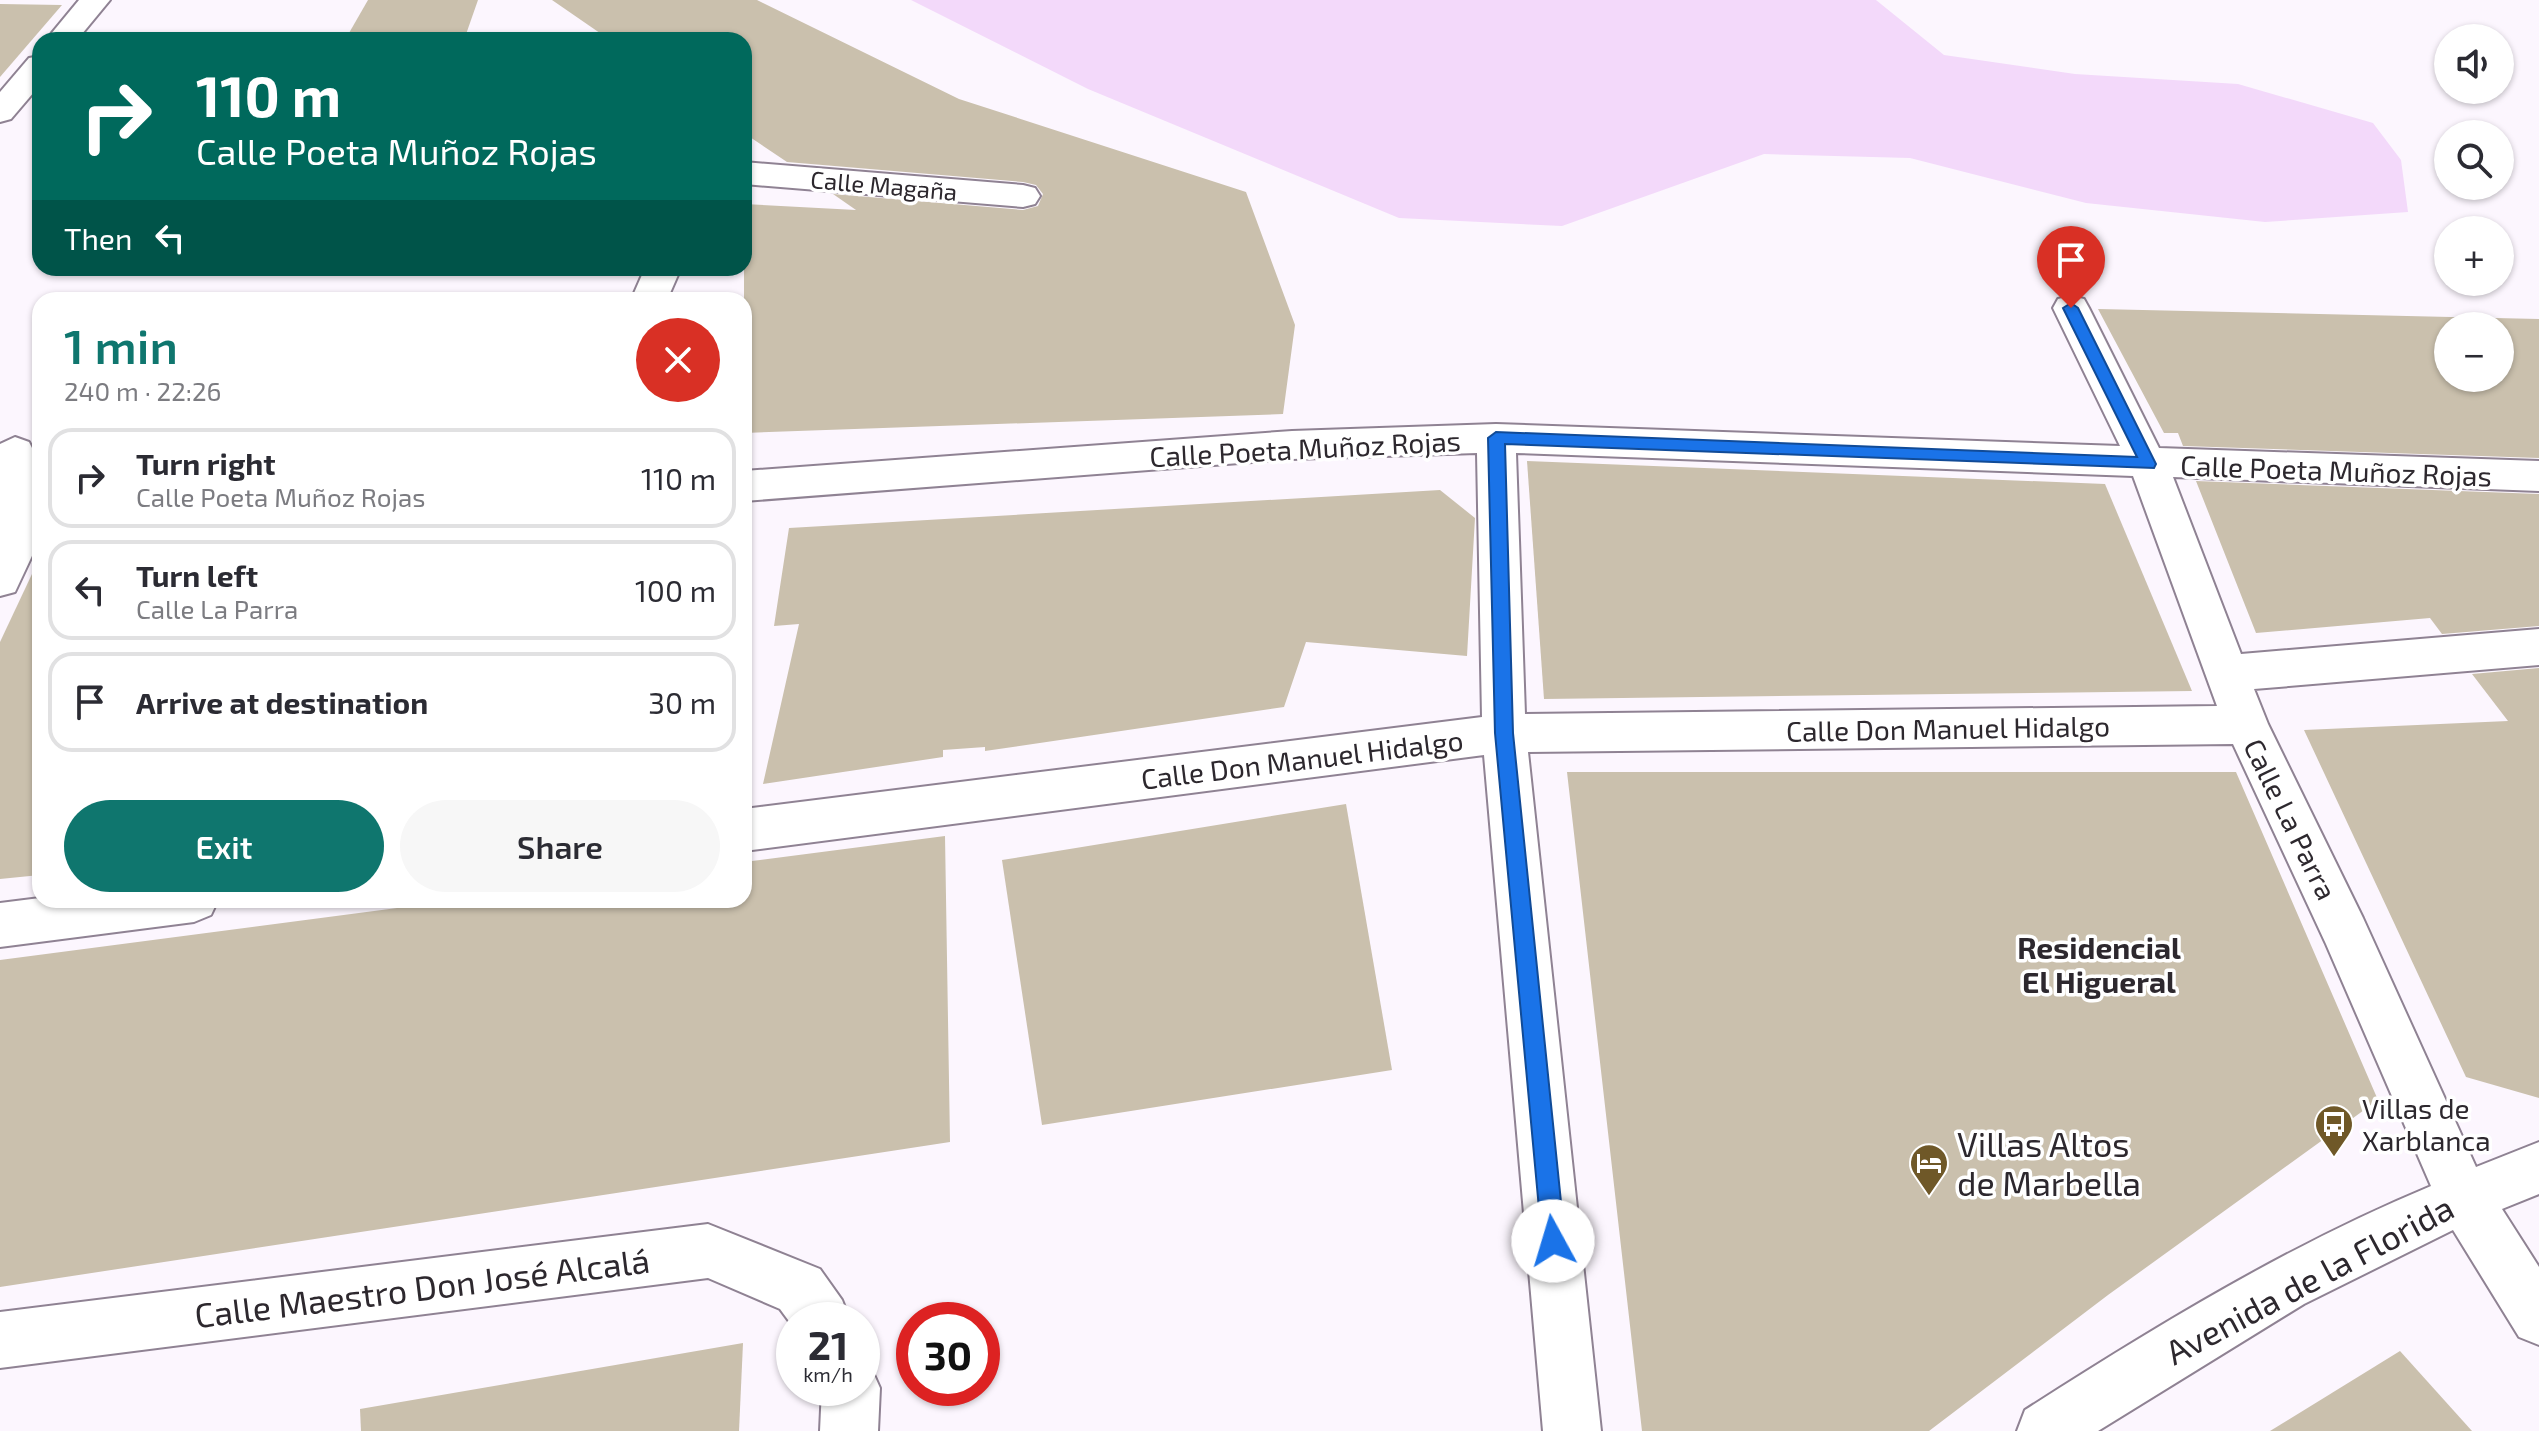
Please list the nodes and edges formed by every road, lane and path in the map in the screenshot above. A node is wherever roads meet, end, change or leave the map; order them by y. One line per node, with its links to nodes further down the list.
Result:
1 (95, 0): 2 (street)
2 (68, 32)
3 (32, 74): 4 (street)
4 (0, 112)
5 (752, 174): 6 (street, Calle Magaña)
6 (1023, 196)
7 (2071, 308): 10 (street, Calle La Parra)
8 (1496, 438): 10 (street, Calle Poeta Muñoz Rojas); 12 (street, Calle Poeta Muñoz Rojas); 17 (street)
9 (18, 452): 13 (street)
10 (2148, 464): 11 (street, Calle Poeta Muñoz Rojas); 15 (street, Calle La Parra)
11 (2539, 476)
12 (752, 485)
13 (0, 580)
14 (2539, 647): 15 (street)
15 (2227, 673): 16 (street, Calle La Parra)
16 (2246, 725): 17 (street, Calle Don Manuel Hidalgo); 22 (street, Calle La Parra)
17 (1504, 733): 18 (street, Calle Don Manuel Hidalgo); 28 (street)
18 (752, 829)
19 (132, 908): 20 (street)
20 (0, 925)
21 (2539, 1168): 22 (street, Avenida de la Florida)
22 (2463, 1198): 24 (street, Calle La Parra); 29 (street, Avenida de la Florida)
23 (809, 1302): 25 (street, Calle Maestro Don José Alcalá)
24 (2539, 1317)
25 (0, 1340)
26 (850, 1406): 27 (street)
27 (849, 1431)
28 (1572, 1431)
29 (2046, 1431)

